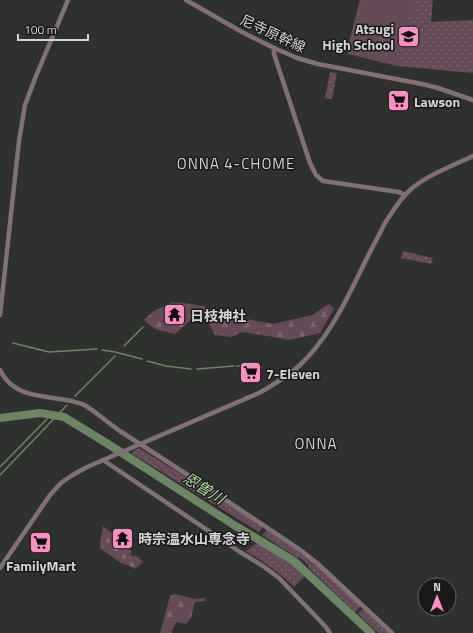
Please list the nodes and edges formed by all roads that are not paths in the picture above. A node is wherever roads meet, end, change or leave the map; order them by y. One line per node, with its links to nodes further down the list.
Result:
1 (68, 0): 7 (street)
2 (186, 0): 3 (street, 尼寺原幹線)
3 (274, 48): 4 (street, 尼寺原幹線); 6 (street)
4 (473, 100)
5 (473, 156): 6 (street)
6 (405, 195): 9 (street)
7 (0, 315)
8 (0, 370): 9 (street)
9 (140, 444): 10 (street); 13 (street)
10 (103, 460): 11 (street); 12 (street)
11 (0, 568)
12 (330, 633)
13 (392, 633)

